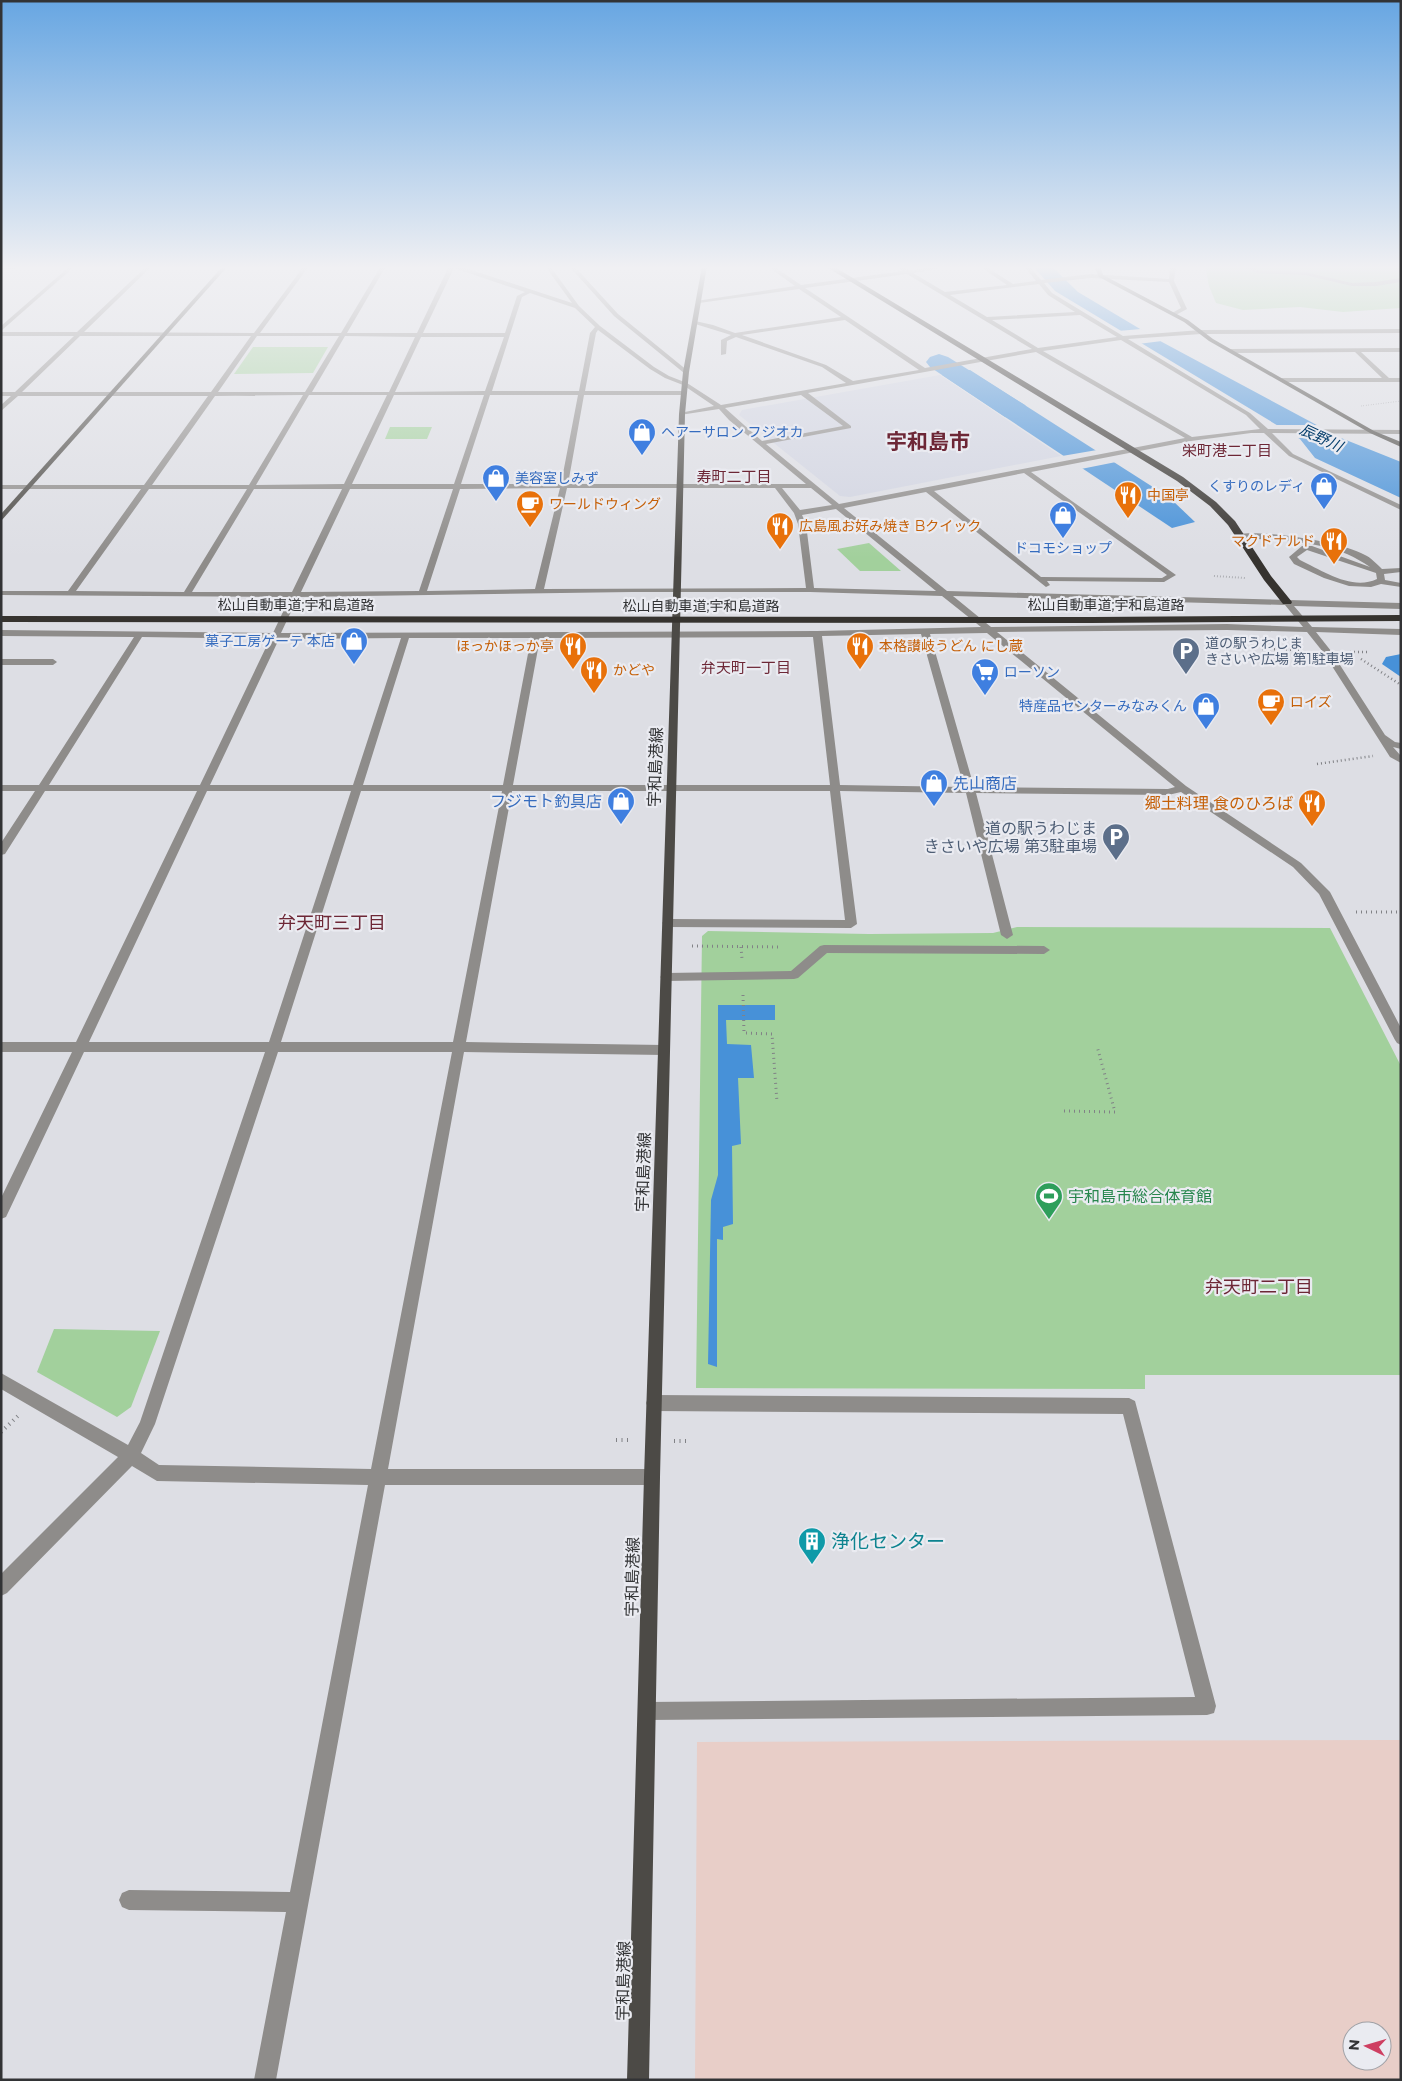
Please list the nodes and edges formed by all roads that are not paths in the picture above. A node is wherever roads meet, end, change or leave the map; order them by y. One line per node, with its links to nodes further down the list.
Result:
1 (49, 363): 28 (street)
2 (140, 363): 29 (main road)
3 (236, 363): 30 (street)
4 (327, 363): 31 (street)
5 (405, 363): 32 (street)
6 (497, 363): 33 (street)
7 (587, 363): 25 (street)
8 (646, 363): 23 (street)
9 (665, 363): 23 (street)
10 (688, 363): 23 (main road, 宇和島港線)
11 (816, 363): 24 (street)
12 (913, 363): 19 (street)
13 (970, 363): 19 (street)
14 (991, 363): 43 (highway)
15 (1061, 363): 40 (street)
16 (1167, 363): 37 (street)
17 (1252, 363): 20 (main road)
18 (1370, 363): 21 (street)
19 (925, 371): 24 (street)
20 (1282, 380): 21 (street); 38 (main road)
21 (1387, 380): 22 (street)
22 (1401, 380)
23 (685, 383): 25 (street); 34 (street); 36 (main road, 宇和島港線)
24 (852, 384): 26 (street)
25 (581, 393): 33 (street); 47 (street)
26 (803, 393): 34 (street); 41 (street)
27 (1, 394): 28 (street)
28 (18, 394): 29 (street); 35 (street)
29 (113, 394): 30 (street); 52 (main road)
30 (214, 394): 31 (street); 45 (street)
31 (309, 394): 32 (street); 46 (street)
32 (390, 394): 33 (street); 53 (street)
33 (487, 394): 54 (street)
34 (720, 407): 36 (street); 41 (street)
35 (1, 409)
36 (682, 414): 48 (main road, 宇和島港線)
37 (1267, 431): 38 (street); 40 (street); 57 (street)
38 (1372, 432): 39 (street); 42 (main road)
39 (1401, 432)
40 (1191, 438): 43 (street)
41 (760, 443): 50 (street)
42 (1401, 445)
43 (1133, 450): 44 (street); 60 (highway)
44 (1025, 471): 55 (street); 65 (street)
45 (147, 486): 46 (street); 52 (street); 74 (street)
46 (252, 486): 53 (street); 75 (street)
47 (564, 486): 48 (street); 54 (street); 70 (street)
48 (680, 486): 49 (street); 68 (main road, 宇和島港線)
49 (777, 486): 50 (street); 58 (street)
50 (812, 486): 56 (street)
51 (1, 487): 52 (street)
52 (31, 487): 59 (main road)
53 (348, 487): 54 (street); 76 (street)
54 (457, 487): 73 (street)
55 (928, 490): 56 (street); 64 (street)
56 (838, 507): 58 (street); 71 (street)
57 (1401, 508)
58 (798, 513): 69 (street)
59 (1, 519)
60 (1242, 536): 61 (street); 79 (highway)
61 (1357, 554): 62 (street); 63 (street)
62 (1380, 571): 63 (street); 66 (street); 66 (street)
63 (1399, 573)
64 (1039, 580): 65 (street); 77 (street)
65 (1159, 580): 78 (street)
66 (1380, 581): 67 (street)
67 (1401, 585)
68 (676, 590): 69 (street); 70 (street); 89 (main road, 宇和島港線)
69 (810, 590): 71 (street)
70 (539, 591): 73 (street)
71 (942, 592): 77 (street); 84 (street)
72 (1, 593): 74 (street)
73 (422, 593): 76 (street)
74 (70, 594): 75 (street)
75 (187, 594): 76 (street)
76 (296, 595): 93 (street)
77 (1059, 596): 78 (street)
78 (1168, 599): 79 (street)
79 (1287, 602): 80 (street); 83 (street)
80 (1401, 606)
81 (1401, 618): 82 (highway, 松山自動車道;宇和島道路)
82 (1, 619)
83 (1311, 629): 84 (street); 86 (street); 96 (street)
84 (988, 630): 85 (street); 104 (street)
85 (925, 632): 90 (street); 107 (street)
86 (1401, 632)
87 (1, 633): 88 (street)
88 (140, 634): 93 (street); 100 (street)
89 (677, 634): 90 (street); 92 (street); 102 (main road, 宇和島港線)
90 (816, 634): 103 (street)
91 (406, 635): 92 (street); 93 (street); 101 (street)
92 (536, 635): 106 (street)
93 (277, 636): 105 (street)
94 (1, 662): 95 (street)
95 (53, 662)
96 (1380, 736): 97 (street); 98 (street)
97 (1401, 746)
98 (1401, 760)
99 (1, 788): 100 (street)
100 (42, 788): 105 (street); 108 (street)
101 (358, 788): 105 (street); 106 (street); 117 (street)
102 (672, 788): 103 (street); 106 (street); 109 (main road, 宇和島港線)
103 (836, 788): 107 (street); 109 (street)
104 (1182, 788): 107 (street); 113 (street)
105 (204, 789): 115 (street)
106 (508, 789): 116 (street)
107 (970, 790): 110 (street)
108 (1, 852)
109 (668, 923): 112 (main road, 宇和島港線)
110 (1007, 935)
111 (1044, 950): 112 (street)
112 (666, 977): 118 (main road, 宇和島港線)
113 (1401, 1040)
114 (1, 1047): 115 (street)
115 (81, 1047): 117 (street); 119 (street)
116 (458, 1047): 117 (street); 118 (street); 123 (street)
117 (273, 1048): 122 (street)
118 (664, 1050): 121 (main road, 宇和島港線)
119 (1, 1213)
120 (1, 1380): 122 (street)
121 (654, 1403): 124 (main road, 宇和島港線); 126 (street)
122 (131, 1456): 123 (street); 125 (street)
123 (380, 1477): 124 (street); 128 (street)
124 (652, 1477): 126 (main road, 宇和島港線)
125 (1, 1587)
126 (647, 1711): 130 (main road, 宇和島港線)
127 (129, 1900): 128 (street)
128 (299, 1902): 129 (street)
129 (266, 2080)
130 (638, 2080)

